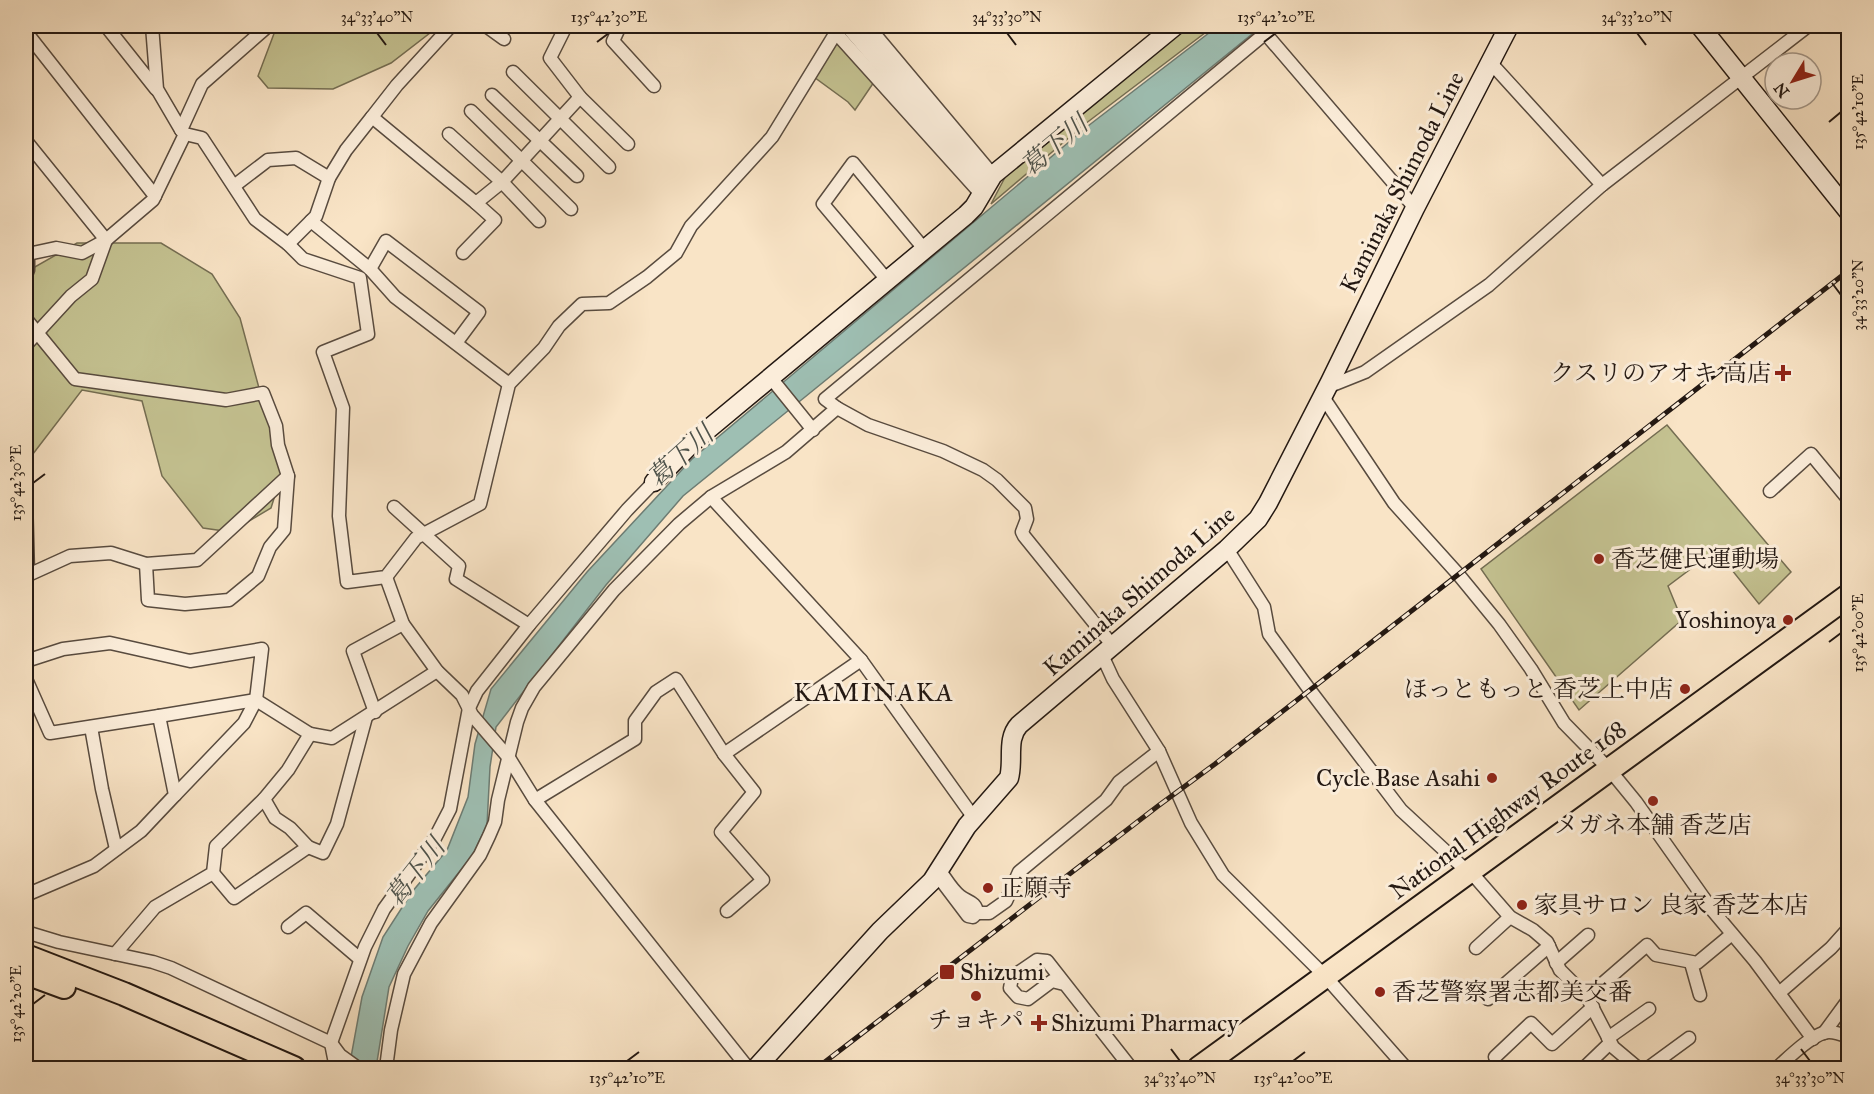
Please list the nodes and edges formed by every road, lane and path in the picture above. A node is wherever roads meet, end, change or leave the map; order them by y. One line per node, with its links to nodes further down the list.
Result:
1 (106, 26): 21 (street)
2 (152, 26): 21 (street)
3 (268, 26): 27 (street)
4 (451, 26): 25 (street)
5 (486, 26): 16 (street)
6 (566, 26): 23 (street)
7 (620, 26): 20 (street)
8 (868, 26): 37 (street)
9 (1175, 26): 37 (main road)
10 (1509, 26): 17 (main road, Kaminaka Shimoda Line)
11 (1700, 26): 19 (main road)
12 (1808, 26): 19 (street)
13 (842, 28): 37 (street); 37 (main road); 60 (street)
14 (1265, 28): 42 (street); 62 (street)
15 (26, 32): 40 (street)
16 (504, 39)
17 (1490, 62): 39 (street); 42 (main road, Kaminaka Shimoda Line)
18 (513, 72): 26 (street)
19 (1741, 79): 39 (street); 44 (main road)
20 (654, 86)
21 (157, 90): 27 (street)
22 (492, 95): 29 (street)
23 (580, 97): 26 (street); 31 (street)
24 (471, 111): 32 (street)
25 (372, 117): 35 (street); 41 (street)
26 (561, 118): 29 (street); 33 (street)
27 (183, 132): 38 (street); 40 (street)
28 (449, 134): 36 (street)
29 (541, 140): 32 (street); 34 (street)
30 (26, 141): 47 (street)
31 (628, 144)
32 (521, 161): 36 (street); 43 (street)
33 (609, 167)
34 (577, 176)
35 (329, 178): 38 (street); 45 (street)
36 (502, 182): 41 (street); 46 (street)
37 (987, 184): 49 (main road)
38 (234, 186): 48 (street)
39 (1602, 186): 61 (street)
40 (155, 196): 47 (street)
41 (476, 203): 51 (street)
42 (1415, 208): 61 (main road, Kaminaka Shimoda Line)
43 (571, 209)
44 (1848, 211)
45 (311, 221): 48 (street); 52 (street)
46 (539, 221)
47 (106, 240): 50 (street); 56 (street)
48 (288, 244): 75 (street)
49 (926, 250): 54 (main road); 54 (street)
50 (27, 253): 53 (street)
51 (463, 254)
52 (370, 269): 57 (street); 57 (street)
53 (26, 275)
54 (888, 281): 59 (main road)
55 (26, 319): 56 (street)
56 (36, 332): 58 (street); 64 (street)
57 (456, 343): 60 (street)
58 (26, 345)
59 (773, 380): 63 (street); 65 (main road)
60 (509, 384): 71 (street)
61 (1326, 390): 72 (main road, Kaminaka Shimoda Line); 93 (street)
62 (837, 408): 63 (street); 79 (street)
63 (813, 430): 67 (street)
64 (288, 476): 73 (street); 73 (street)
65 (654, 482): 78 (street)
66 (1770, 491): 69 (street)
67 (711, 497): 80 (street); 92 (street)
68 (26, 499): 74 (street)
69 (1848, 499)
70 (394, 507): 71 (street)
71 (424, 534): 75 (street); 78 (street)
72 (1227, 549): 79 (main road, Kaminaka Shimoda Line); 100 (street)
73 (146, 564): 74 (street)
74 (27, 575)
75 (386, 577): 77 (street)
76 (1848, 596): 93 (highway, National Highway Route 168)
77 (402, 624): 82 (street); 86 (street)
78 (529, 625): 85 (street)
79 (1107, 651): 90 (street); 97 (main road, Kaminaka Shimoda Line)
80 (861, 660): 91 (street); 97 (street)
81 (26, 661): 84 (street)
82 (437, 671): 85 (street); 86 (street)
83 (26, 679): 88 (street)
84 (256, 700): 87 (street); 89 (street); 94 (street)
85 (471, 712): 92 (street); 115 (street)
86 (371, 714): 89 (street); 98 (street)
87 (159, 716): 88 (street); 94 (street)
88 (91, 727): 99 (street)
89 (310, 734): 95 (street)
90 (1160, 751): 102 (street); 119 (street)
91 (724, 754): 96 (street); 104 (street)
92 (509, 758): 96 (street); 137 (street)
93 (1609, 769): 100 (highway, National Highway Route 168); 109 (street)
94 (175, 795): 99 (street)
95 (264, 799): 98 (street); 101 (street)
96 (535, 800): 138 (street)
97 (974, 818): 102 (main road, Kaminaka Shimoda Line)
98 (308, 847): 101 (street)
99 (116, 849): 103 (street)
100 (1469, 872): 105 (street); 119 (highway, National Highway Route 168)
101 (213, 873): 113 (street)
102 (938, 873): 138 (main road, Kaminaka Shimoda Line)
103 (26, 896)
104 (727, 911)
105 (1510, 917): 111 (street); 112 (street)
106 (288, 927): 115 (street)
107 (1848, 929): 121 (street)
108 (26, 932): 113 (street)
109 (1732, 934): 117 (street); 121 (street)
110 (1588, 935): 116 (street)
111 (1549, 946): 116 (street); 123 (street)
112 (1476, 948)
113 (116, 954): 131 (street)
114 (26, 956): 134 (highway)
115 (360, 959): 131 (street)
116 (1556, 963): 124 (street)
117 (1691, 963): 122 (street); 124 (street)
118 (26, 973): 133 (highway)
119 (1325, 976): 140 (highway, National Highway Route 168); 141 (street)
120 (1064, 984): 139 (street)
121 (1779, 993): 127 (street)
122 (1700, 995)
123 (1488, 999)
124 (1590, 1002): 130 (street); 132 (street)
125 (1846, 1003): 127 (street)
126 (1649, 1009): 130 (street)
127 (1818, 1036): 128 (street); 145 (street)
128 (1848, 1037)
129 (1689, 1038): 144 (street)
130 (1609, 1041): 142 (street); 143 (street)
131 (331, 1043): 135 (street); 136 (street)
132 (1495, 1058)
133 (259, 1068)
134 (293, 1068)
135 (336, 1068)
136 (358, 1068)
137 (386, 1068)
138 (755, 1068)
139 (1131, 1068)
140 (1199, 1068)
141 (1406, 1068)
142 (1584, 1068)
143 (1635, 1068)
144 (1648, 1068)
145 (1777, 1068)

